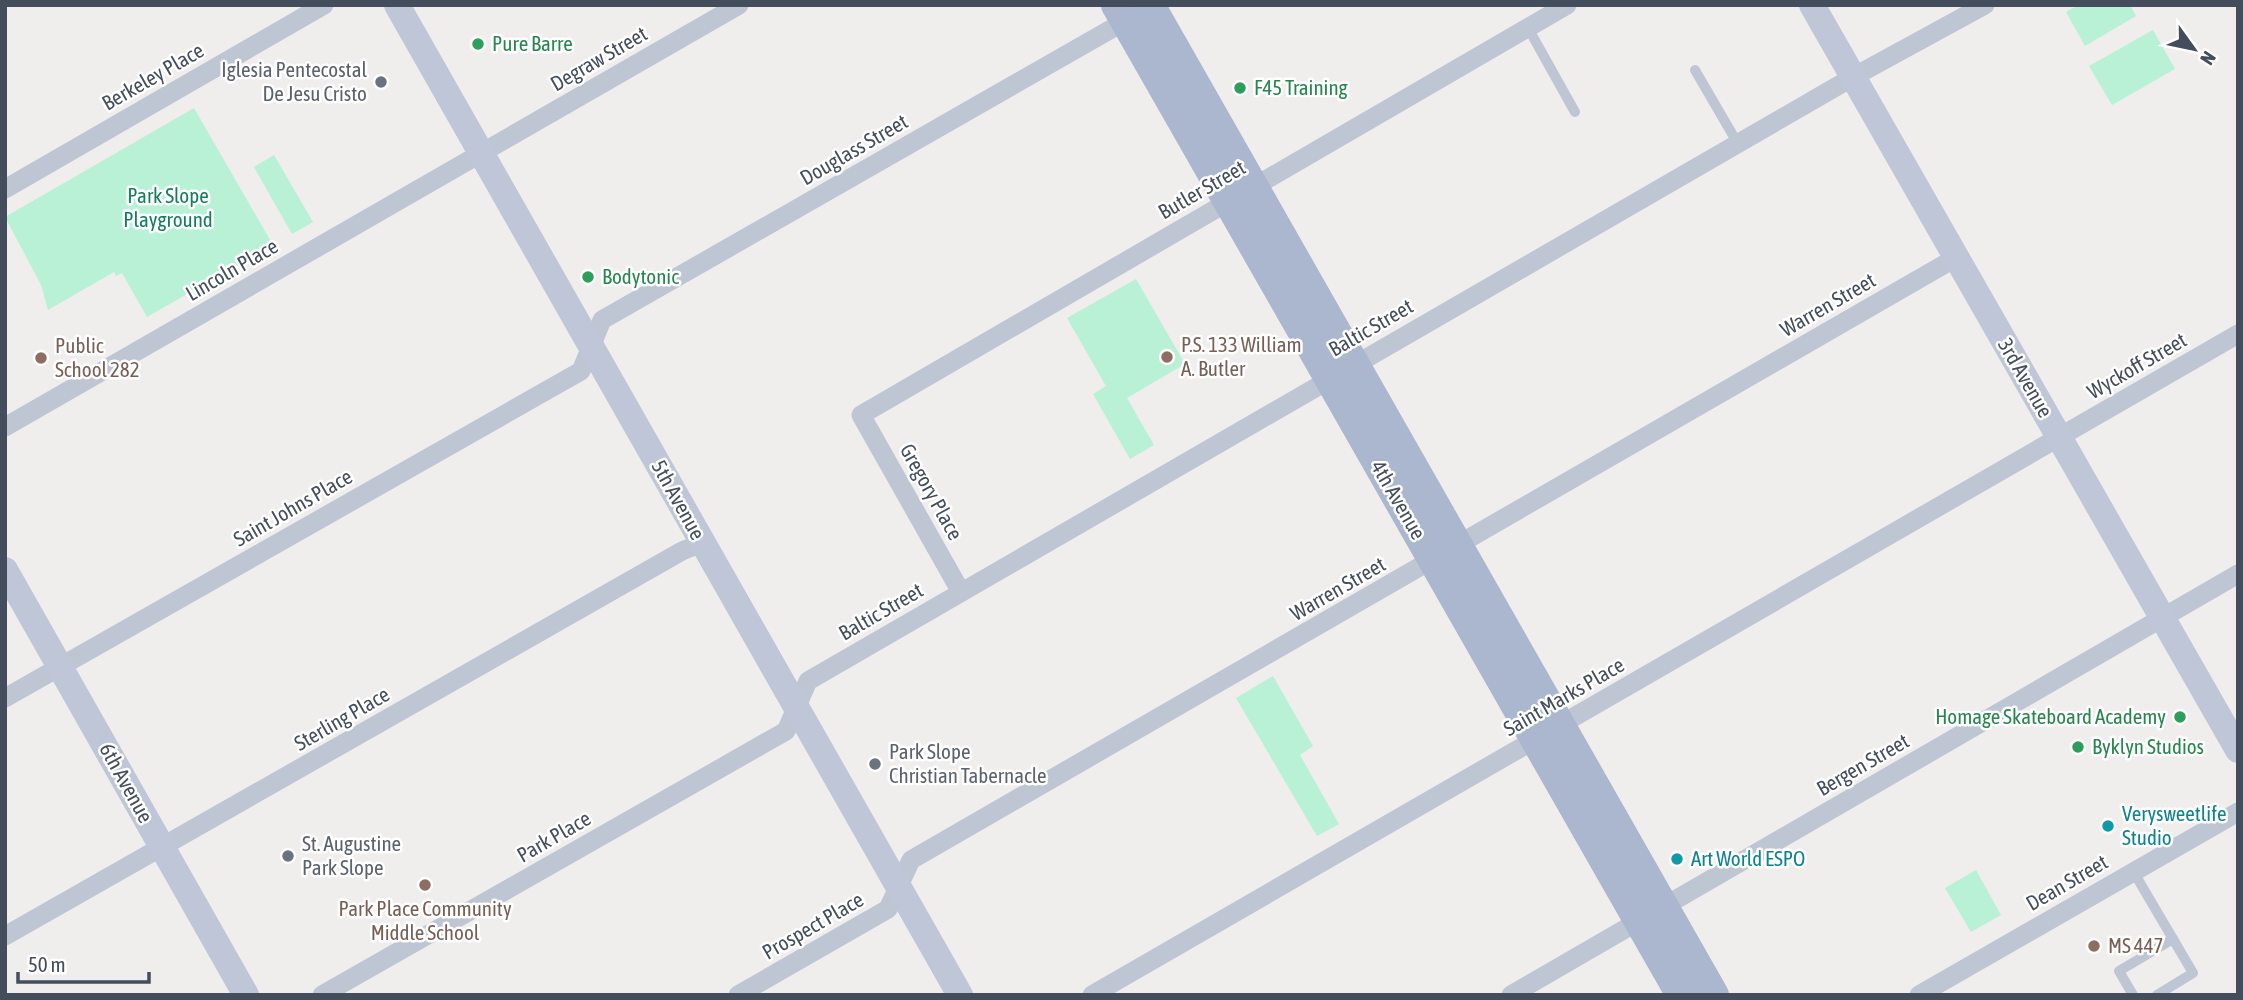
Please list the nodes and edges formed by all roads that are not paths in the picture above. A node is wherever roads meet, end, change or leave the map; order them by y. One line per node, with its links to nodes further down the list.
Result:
1 (324, 5): 16 (street, Berkeley Place)
2 (397, 5): 14 (street, 5th Avenue)
3 (739, 5): 14 (street, Degraw Street)
4 (1567, 5): 9 (street, Butler Street)
5 (1812, 5): 11 (street, 3rd Avenue)
6 (1985, 5): 11 (street, Baltic Street)
7 (1151, 6): 8 (street, Douglass Street); 15 (main road, 4th Avenue)
8 (1120, 13): 17 (main road, 4th Avenue); 20 (street, Douglass Street)
9 (1528, 28): 12 (lane); 15 (street, Butler Street)
10 (1695, 70): 13 (lane)
11 (1853, 77): 13 (street, Baltic Street); 18 (street, 3rd Avenue)
12 (1575, 112)
13 (1738, 144): 21 (street, Baltic Street)
14 (481, 153): 20 (street, 5th Avenue); 24 (street, Lincoln Place)
15 (1253, 187): 17 (street, Butler Street); 21 (main road, 4th Avenue)
16 (5, 188)
17 (1227, 201): 22 (main road, 4th Avenue); 23 (street, Butler Street)
18 (1957, 257): 25 (street, 3rd Avenue); 27 (street, Warren Street)
19 (2238, 334): 25 (street, Wyckoff Street)
20 (591, 346): 26 (street, 5th Avenue); 33 (street, Saint Johns Place)
21 (1354, 364): 22 (street, Baltic Street); 27 (main road, 4th Avenue)
22 (1329, 379): 28 (main road, 4th Avenue); 31 (street, Baltic Street)
23 (861, 415): 31 (street, Gregory Place)
24 (5, 427)
25 (2059, 437): 32 (street, 3rd Avenue); 36 (street, Saint Marks Place)
26 (702, 543): 35 (street, 5th Avenue); 39 (street, Sterling Place)
27 (1458, 546): 28 (street, Warren Street); 36 (main road, 4th Avenue)
28 (1432, 561): 36 (main road, 4th Avenue); 41 (street, Warren Street)
29 (5, 570): 33 (street, 6th Avenue)
30 (2238, 574): 32 (street, Bergen Street)
31 (961, 592): 35 (street, Baltic Street)
32 (2162, 618): 37 (street, 3rd Avenue); 42 (street, Bergen Street)
33 (61, 667): 34 (street, Saint Johns Place); 39 (street, 6th Avenue)
34 (5, 698)
35 (796, 707): 41 (street, 5th Avenue); 46 (street, Park Place)
36 (1547, 733): 42 (main road, 4th Avenue); 49 (street, Saint Marks Place)
37 (2238, 750)
38 (2238, 811): 40 (street, Dean Street)
39 (162, 847): 43 (street, Sterling Place); 45 (street, 6th Avenue)
40 (2133, 872): 44 (lane); 53 (street, Dean Street)
41 (898, 886): 47 (street, Prospect Place); 48 (street, 5th Avenue)
42 (1653, 913): 50 (street, Bergen Street); 51 (main road, 4th Avenue); 52 (main road, 4th Avenue)
43 (5, 936)
44 (2172, 939): 54 (lane); 55 (lane)
45 (247, 995)
46 (322, 995)
47 (738, 995)
48 (960, 995)
49 (1092, 995)
50 (1511, 995)
51 (1681, 995)
52 (1714, 995)
53 (1919, 995)
54 (2133, 995)
55 (2157, 995)

